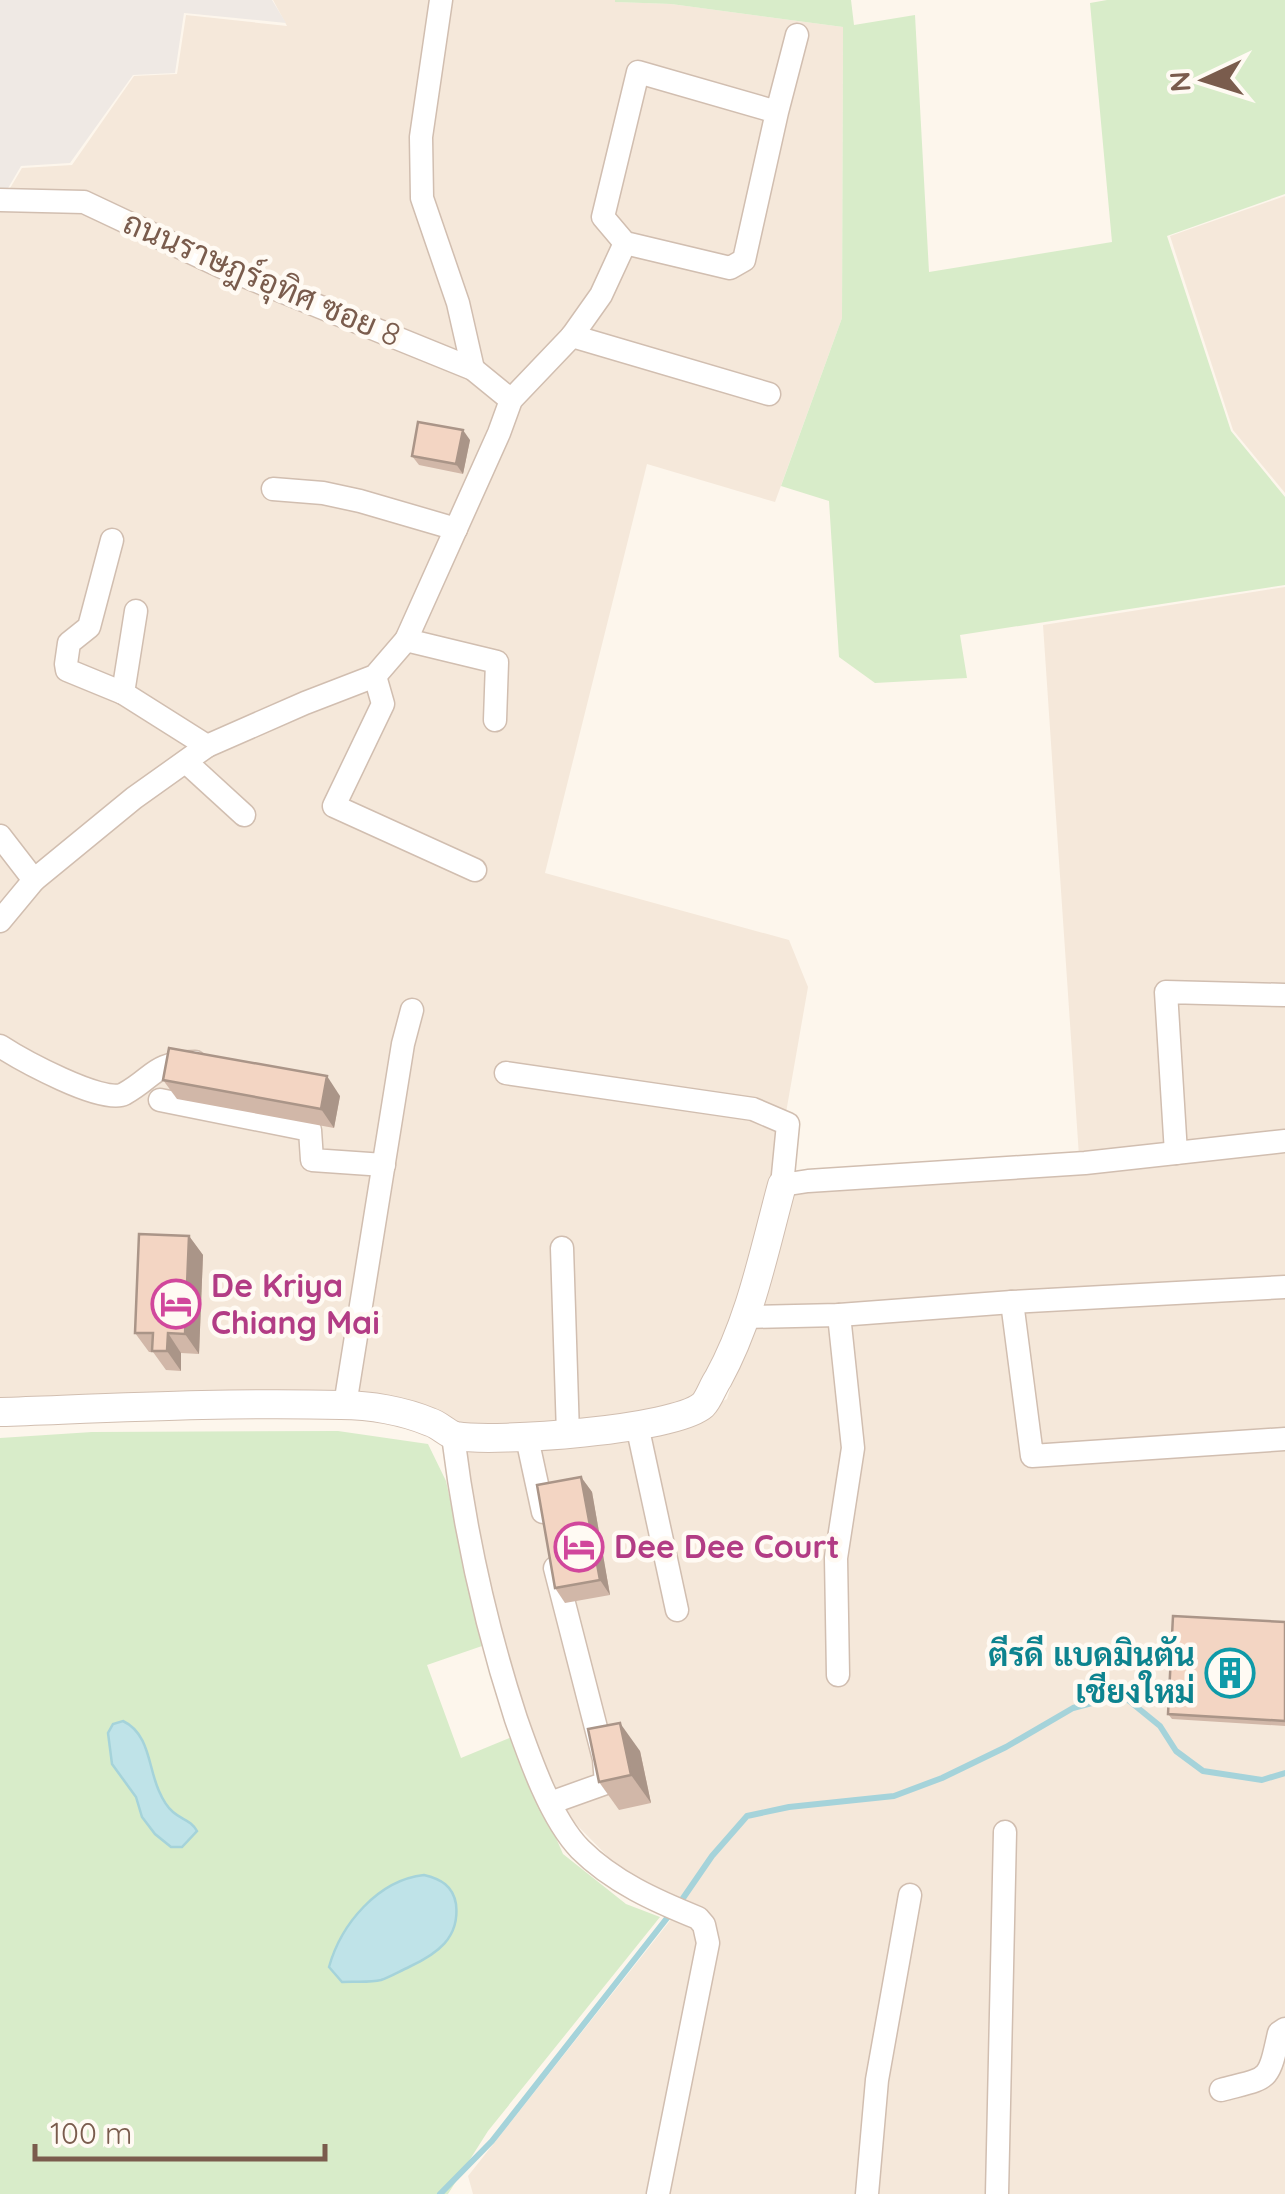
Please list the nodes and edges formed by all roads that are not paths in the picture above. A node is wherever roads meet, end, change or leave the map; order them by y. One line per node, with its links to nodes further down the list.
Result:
1 (441, 0): 7 (street)
2 (797, 35): 3 (street)
3 (777, 112): 5 (street); 5 (street)
4 (0, 200): 7 (street, ถนนราษฎร์อุทิศ ซอย 8)
5 (625, 243): 6 (street)
6 (572, 336): 8 (street); 9 (street)
7 (473, 369): 9 (street, ถนนราษฎร์อุทิศ ซอย 8)
8 (769, 394)
9 (511, 400): 11 (street)
10 (273, 490): 11 (street)
11 (456, 530): 14 (street)
12 (112, 540): 16 (street)
13 (136, 611): 16 (street)
14 (406, 640): 15 (street); 17 (street)
15 (376, 676): 18 (street); 22 (street)
16 (123, 693): 18 (street)
17 (495, 720)
18 (208, 746): 19 (street)
19 (186, 762): 20 (street); 23 (street)
20 (244, 815)
21 (0, 836): 23 (street)
22 (474, 870)
23 (34, 880): 24 (street)
24 (0, 921)
25 (1285, 994): 32 (street)
26 (412, 1010): 33 (street)
27 (0, 1046): 28 (street)
28 (211, 1062)
29 (506, 1073): 34 (street)
30 (160, 1100): 33 (street)
31 (1285, 1140): 32 (street)
32 (1176, 1154): 34 (street)
33 (384, 1165): 40 (street)
34 (782, 1185): 39 (street)
35 (562, 1248): 43 (street)
36 (1285, 1287): 37 (street)
37 (1012, 1302): 38 (street); 46 (street)
38 (839, 1315): 39 (street); 48 (street)
39 (746, 1318): 42 (street)
40 (345, 1405): 41 (street); 44 (street)
41 (0, 1412)
42 (637, 1425): 43 (street); 47 (street)
43 (568, 1434): 45 (street)
44 (453, 1436): 45 (street); 49 (street)
45 (527, 1438): 49 (street)
46 (1285, 1438)
47 (677, 1610)
48 (838, 1674)
49 (550, 1803): 54 (street)
50 (1005, 1832): 56 (street)
51 (910, 1895): 55 (street)
52 (1285, 2029): 53 (street)
53 (1221, 2090)
54 (658, 2194)
55 (867, 2194)
56 (997, 2194)

